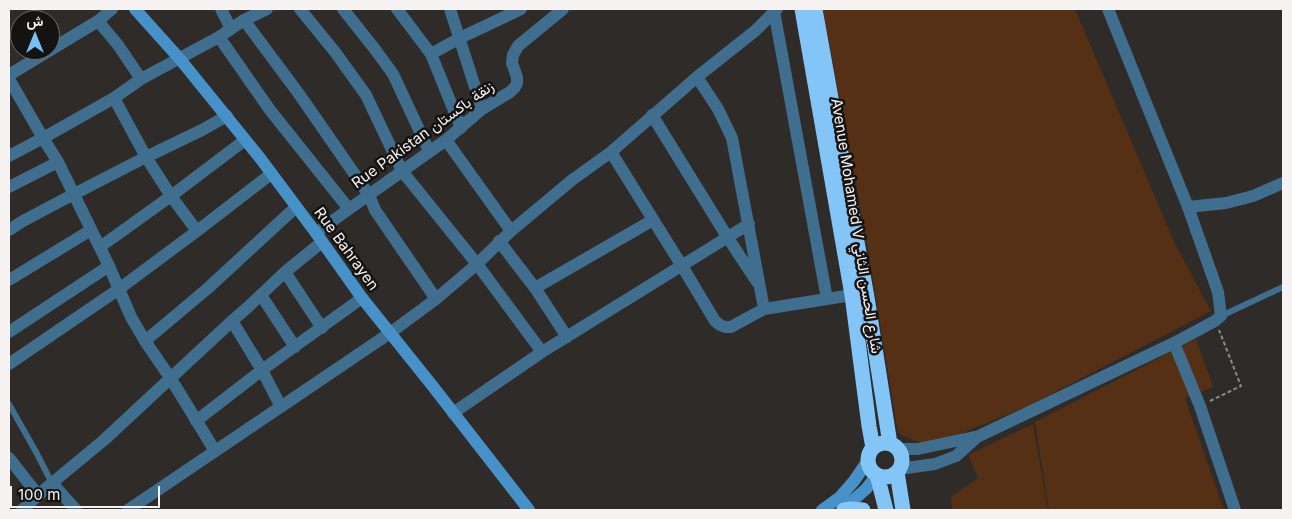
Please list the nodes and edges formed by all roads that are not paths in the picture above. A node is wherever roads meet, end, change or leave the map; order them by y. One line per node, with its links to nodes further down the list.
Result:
1 (112, 9): 16 (street)
2 (135, 9): 21 (street, Rue Bahrayen)
3 (220, 9): 17 (street)
4 (267, 9): 15 (street)
5 (300, 9): 38 (street)
6 (342, 9): 33 (street)
7 (397, 9): 20 (street)
8 (450, 9): 19 (street)
9 (521, 9): 19 (street)
10 (563, 9): 26 (street, Rue Pakistan زنقة باكستان)
11 (802, 9): 68 (highway, Avenue Mohamed V شارع الحسن الثاني)
12 (815, 9): 91 (highway, Avenue Mohamed V شارع الحسن الثاني)
13 (1108, 9): 45 (street)
14 (775, 10): 23 (street); 71 (street)
15 (244, 20): 17 (street); 43 (street)
16 (98, 21): 22 (street); 24 (street)
17 (231, 29): 18 (street)
18 (219, 37): 21 (street); 47 (street)
19 (460, 38): 20 (street); 26 (street)
20 (431, 54): 29 (street)
21 (179, 58): 24 (street); 28 (street, Rue Bahrayen)
22 (9, 77): 30 (street)
23 (697, 77): 27 (street); 49 (street)
24 (141, 79): 25 (street)
25 (114, 98): 30 (street); 36 (street)
26 (482, 109): 29 (street, Rue Pakistan زنقة باكستان)
27 (652, 115): 34 (street); 55 (street)
28 (227, 116): 31 (street, Rue Bahrayen); 36 (street)
29 (461, 128): 32 (street, Rue Pakistan زنقة باكستان)
30 (43, 138): 35 (street); 37 (street)
31 (246, 140): 39 (street, Rue Bahrayen); 44 (street)
32 (446, 140): 33 (street, Rue Pakistan زنقة باكستان); 53 (street)
33 (429, 151): 38 (street, Rue Pakistan زنقة باكستان)
34 (611, 152): 48 (street); 53 (street)
35 (9, 156)
36 (146, 157): 42 (street); 44 (street)
37 (58, 162): 41 (street); 42 (street)
38 (402, 171): 43 (street, Rue Pakistan زنقة باكستان); 58 (street)
39 (271, 174): 46 (street, Rue Bahrayen); 52 (street)
40 (1283, 183): 45 (street)
41 (9, 187)
42 (74, 194): 50 (street); 51 (street)
43 (369, 195): 47 (street, Rue Pakistan زنقة باكستان); 70 (street)
44 (171, 196): 52 (street); 57 (street)
45 (1188, 206): 73 (street)
46 (296, 207): 54 (street, Rue Bahrayen); 79 (street)
47 (348, 208): 54 (street, Rue Pakistan زنقة باكستان)
48 (653, 220): 60 (street); 64 (street)
49 (749, 224): 55 (street); 65 (street)
50 (9, 230)
51 (91, 230): 57 (street); 62 (street)
52 (197, 231): 66 (street)
53 (511, 231): 56 (street)
54 (319, 238): 61 (street, Rue Pakistan زنقة باكستان); 69 (street, Rue Bahrayen)
55 (728, 238): 60 (street); 65 (street)
56 (500, 242): 58 (street); 64 (street)
57 (100, 247): 59 (street)
58 (477, 264): 70 (street); 82 (street)
59 (109, 266): 66 (street); 76 (street)
60 (682, 266): 72 (street); 78 (street)
61 (285, 272): 67 (street, Rue Pakistan زنقة باكستان); 75 (street)
62 (9, 280)
63 (1283, 287): 73 (lane)
64 (535, 288): 78 (street)
65 (761, 288): 72 (street)
66 (119, 289): 79 (street); 83 (street)
67 (261, 295): 74 (street, Rue Pakistan زنقة باكستان); 81 (street)
68 (852, 296): 71 (street); 93 (highway, Avenue Mohamed V شارع الحسن الثاني)
69 (362, 298): 75 (street); 77 (street, Rue Bahrayen)
70 (436, 299): 77 (street)
71 (828, 299): 72 (street)
72 (764, 309)
73 (1218, 319): 80 (street)
74 (232, 321): 84 (street); 85 (street, Rue Pakistan زنقة باكستان)
75 (322, 328): 81 (street)
76 (9, 332)
77 (390, 333): 87 (street); 88 (street, Rue Bahrayen)
78 (567, 337): 82 (street)
79 (145, 342): 85 (street)
80 (1174, 343): 90 (street); 108 (street)
81 (296, 347): 84 (street)
82 (542, 352): 88 (street)
83 (9, 364)
84 (262, 370): 87 (street); 89 (street)
85 (170, 379): 89 (street); 97 (street, Rue Pakistan زنقة باكستان)
86 (9, 404): 97 (lane)
87 (281, 407): 92 (street)
88 (453, 413): 102 (street, Rue Bahrayen)
89 (196, 421): 92 (street)
90 (979, 436): 91 (street); 95 (street)
91 (894, 446): 93 (highway); 95 (highway)
92 (215, 451): 101 (street)
93 (871, 454): 96 (highway); 103 (street)
94 (9, 458): 98 (street)
95 (898, 470): 96 (highway); 107 (highway)
96 (877, 474): 104 (street); 106 (highway)
97 (52, 483): 98 (street, Rue Pakistan زنقة باكستان); 100 (street)
98 (38, 495): 99 (street, Rue Pakistan زنقة باكستان)
99 (22, 510)
100 (76, 510)
101 (128, 510)
102 (528, 510)
103 (822, 510)
104 (843, 510): 105 (highway)
105 (863, 510)
106 (886, 510)
107 (903, 510)
108 (1235, 510)

